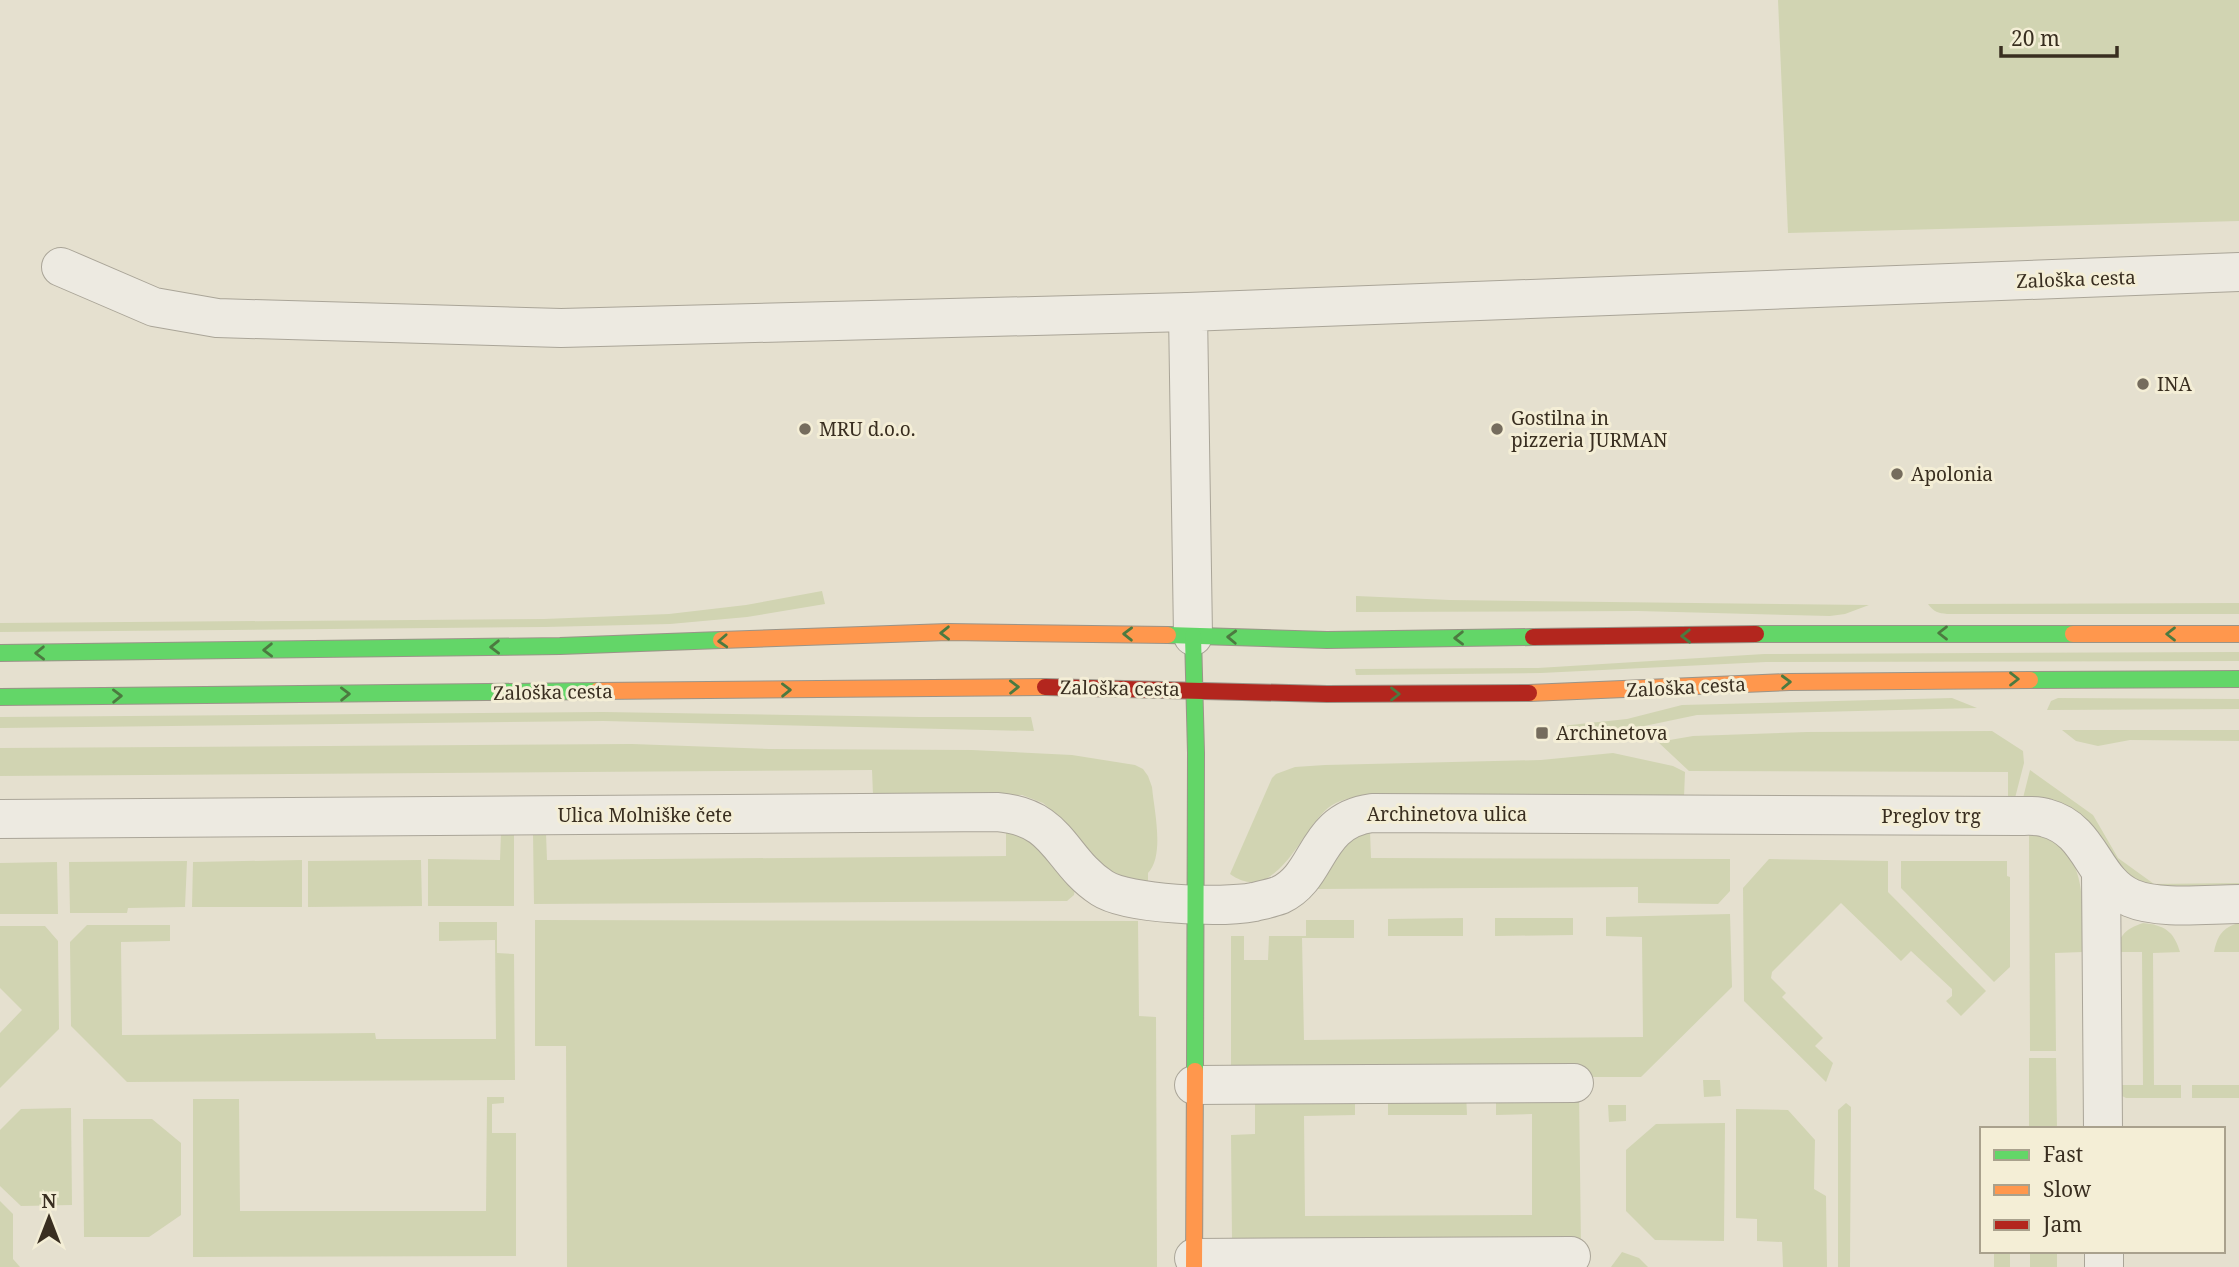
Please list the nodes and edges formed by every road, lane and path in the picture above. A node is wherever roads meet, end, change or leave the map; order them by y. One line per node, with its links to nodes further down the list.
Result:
1 (61, 267): 3 (street, Zaloška cesta)
2 (2239, 272): 3 (street, Zaloška cesta)
3 (1188, 312): 5 (street)
4 (2239, 634): 5 (main road, one-way to 5)
5 (1194, 636): 6 (main road, one-way to 6); 8 (main road)
6 (0, 653)
7 (2239, 679): 8 (main road, Zaloška cesta, one-way to 7)
8 (1195, 689): 9 (main road, Zaloška cesta, one-way to 8); 13 (main road)
9 (0, 698)
10 (1736, 815): 12 (street, Preglov trg); 13 (street, Archinetova ulica)
11 (0, 819): 13 (street, Ulica Molniške čete)
12 (2101, 872): 14 (street, Preglov trg); 17 (street)
13 (1195, 904): 16 (main road)
14 (2239, 904)
15 (1574, 1083): 16 (street)
16 (1194, 1085): 19 (main road)
17 (2103, 1127)
18 (1571, 1256): 19 (street)
19 (1194, 1263)

